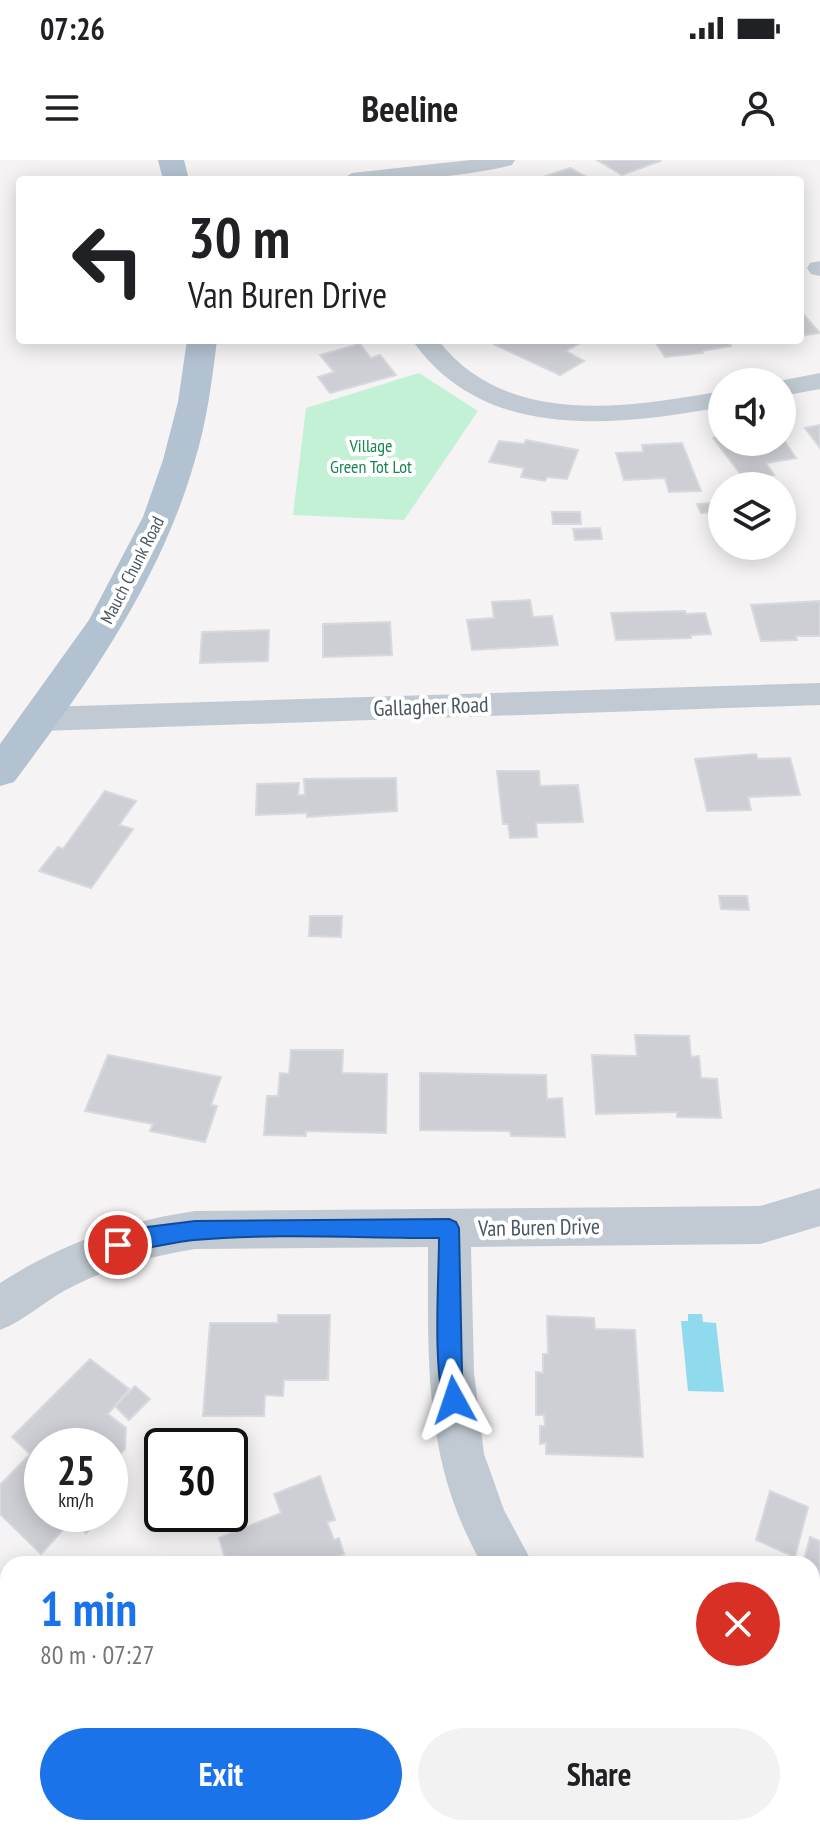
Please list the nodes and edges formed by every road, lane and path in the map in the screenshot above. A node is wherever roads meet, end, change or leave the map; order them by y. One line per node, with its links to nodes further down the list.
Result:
1 (504, 160): 2 (street)
2 (358, 175)
3 (201, 344): 9 (main road, Mauch Chunk Road)
4 (428, 344): 7 (street)
5 (820, 381): 6 (street)
6 (796, 385)
7 (708, 401)
8 (820, 694): 9 (street, Gallagher Road)
9 (42, 719): 10 (main road, Mauch Chunk Road)
10 (0, 772)
11 (819, 1212): 12 (street, Van Buren Drive)
12 (449, 1228): 13 (street, Van Buren Drive); 14 (street)
13 (0, 1309)
14 (504, 1556)

